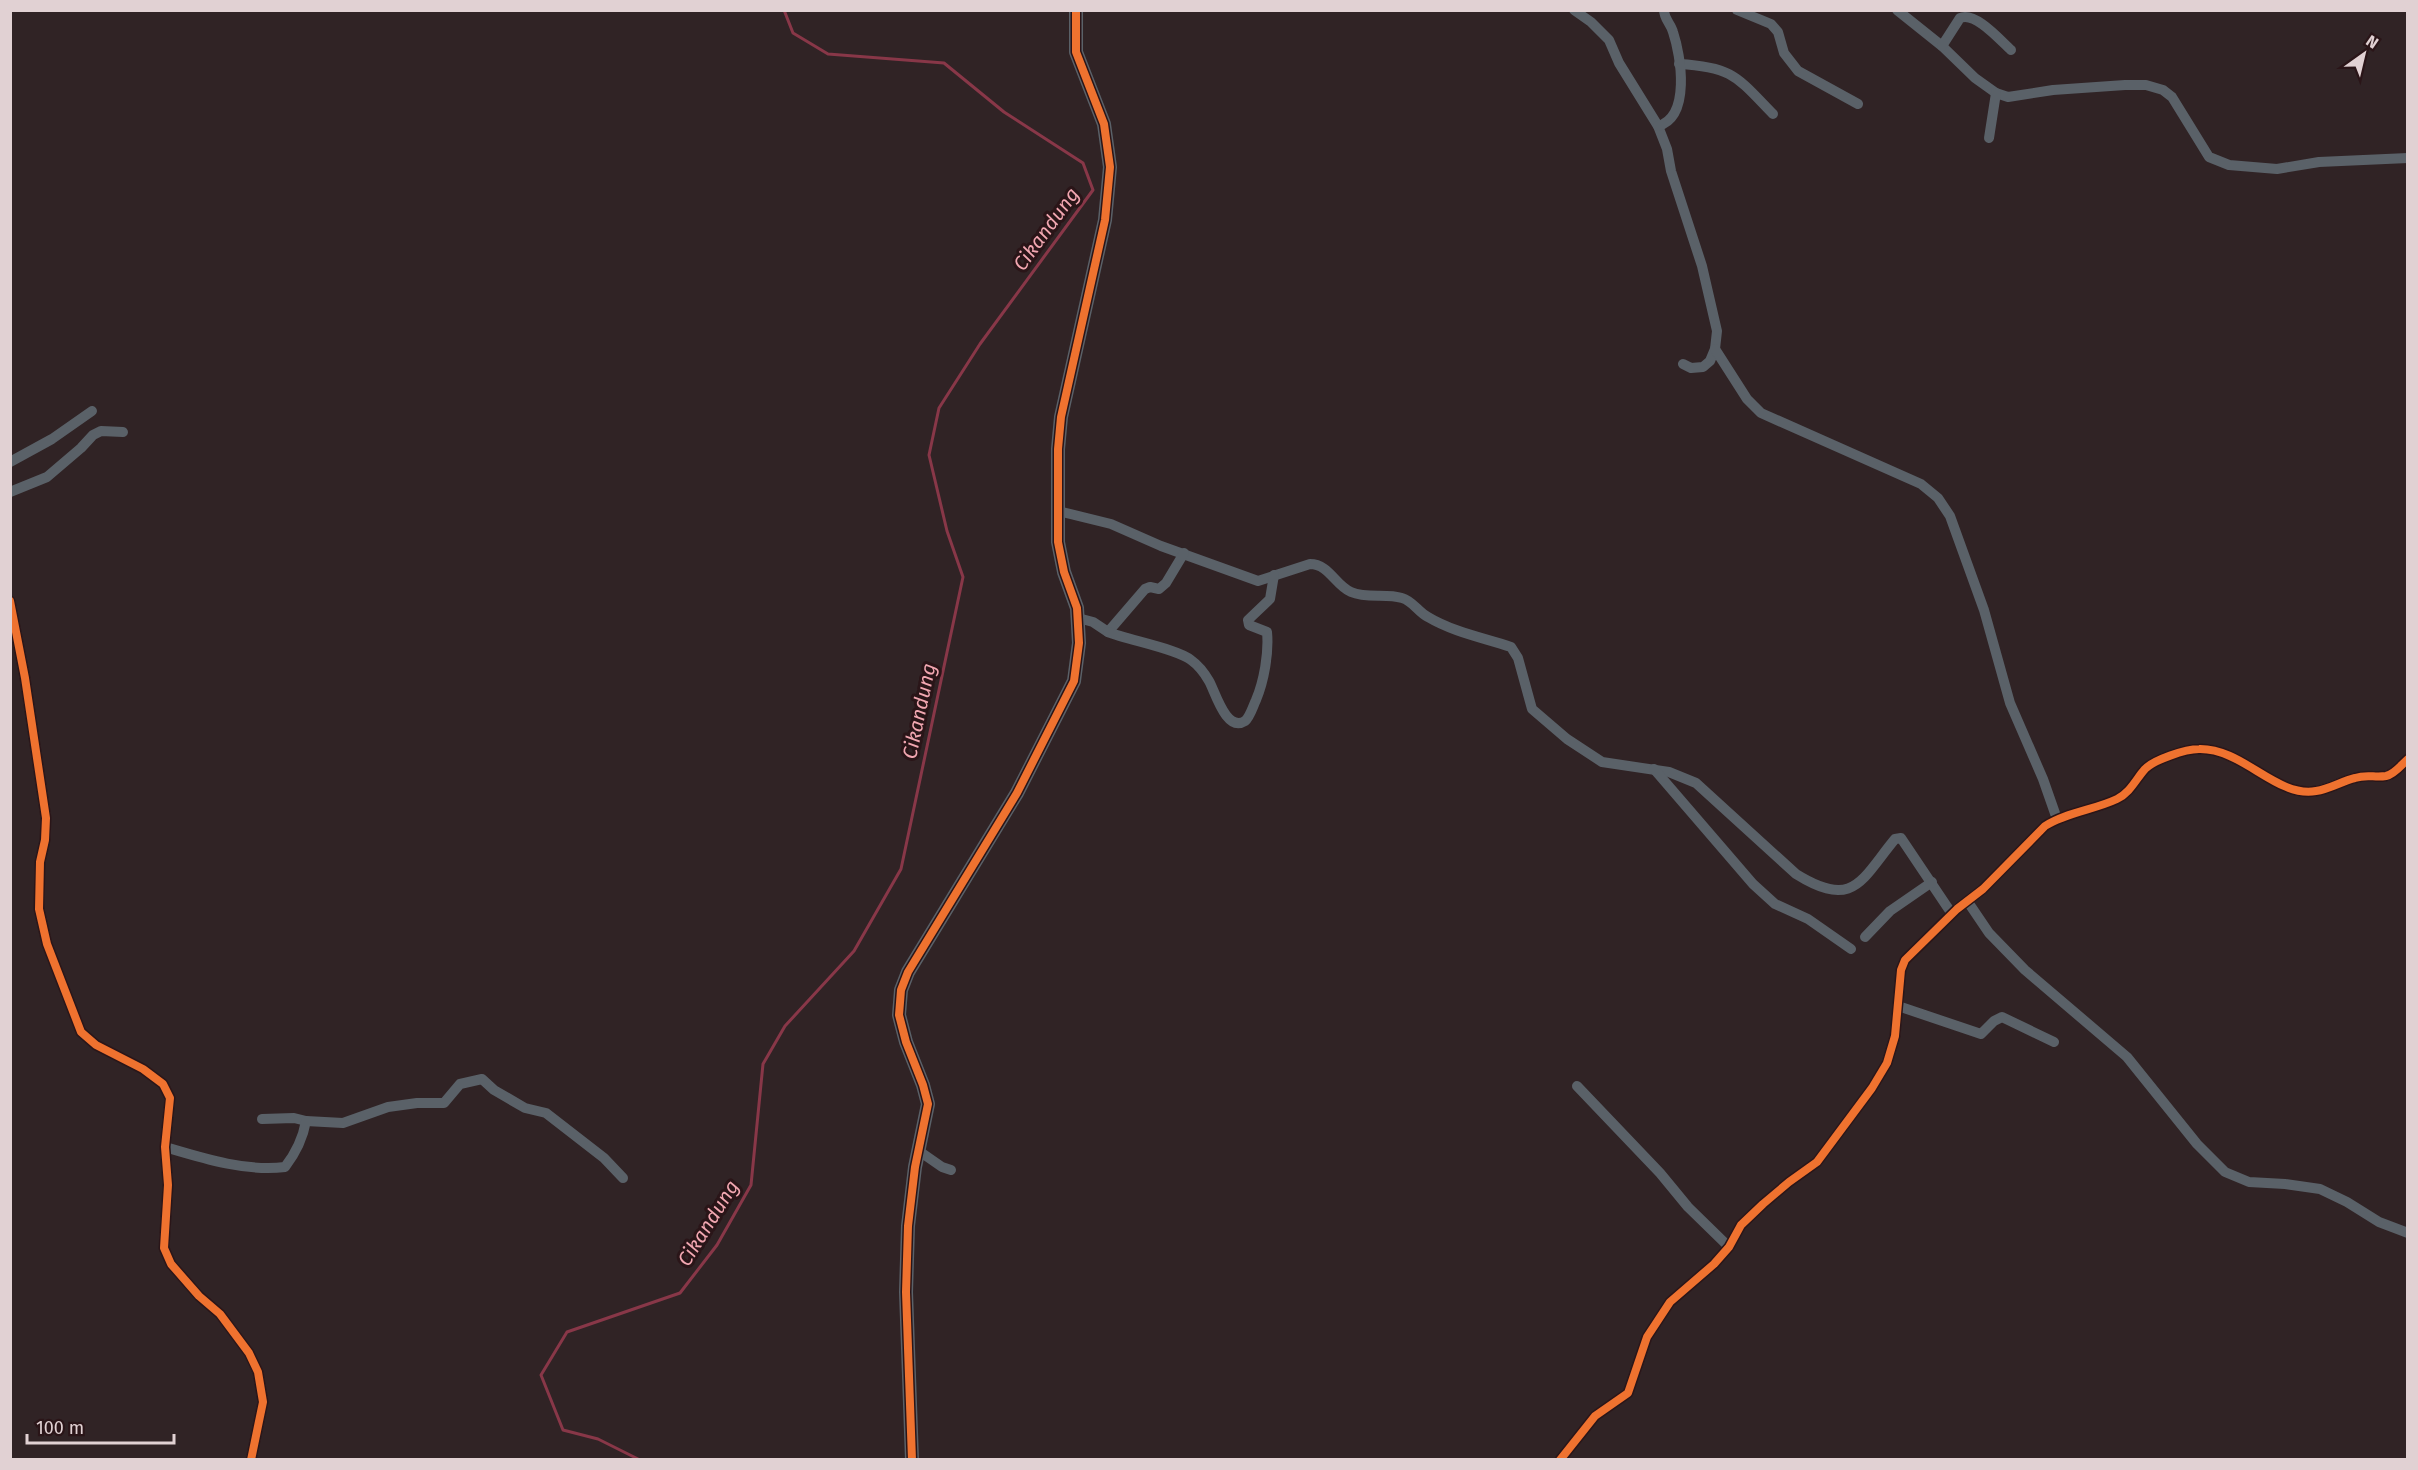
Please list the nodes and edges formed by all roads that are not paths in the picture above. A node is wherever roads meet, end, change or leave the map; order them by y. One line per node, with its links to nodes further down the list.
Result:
1 (1076, 10): 21 (street)
2 (1575, 10): 12 (street)
3 (1664, 10): 8 (street)
4 (1737, 10): 10 (street)
5 (1897, 10): 6 (street)
6 (1942, 46): 7 (street); 9 (street)
7 (2012, 50)
8 (1679, 64): 11 (street); 12 (street)
9 (1996, 93): 13 (street); 14 (street)
10 (1858, 104)
11 (1773, 114)
12 (1658, 126): 15 (street)
13 (1989, 138)
14 (2408, 158)
15 (1715, 349): 16 (street); 29 (street)
16 (1683, 364)
17 (92, 411): 19 (street)
18 (123, 432): 20 (street)
19 (10, 462)
20 (10, 492)
21 (1058, 511): 22 (street); 25 (street)
22 (1184, 553): 23 (street); 26 (street)
23 (1274, 575): 26 (street); 28 (street)
24 (10, 601): 40 (street)
25 (1078, 618): 26 (street); 41 (street)
26 (1108, 632)
27 (2408, 759): 29 (street)
28 (1654, 769): 30 (street); 34 (street)
29 (2057, 819): 31 (street)
30 (1932, 882): 32 (street); 33 (street)
31 (1968, 902): 32 (street); 44 (street)
32 (1952, 914): 35 (street)
33 (1865, 937)
34 (1851, 949)
35 (1898, 1006): 36 (street); 45 (street)
36 (2054, 1042)
37 (1577, 1086): 45 (street)
38 (262, 1119): 39 (street)
39 (306, 1121): 40 (street); 43 (street)
40 (165, 1147): 46 (street)
41 (919, 1151): 42 (street); 47 (street)
42 (951, 1170)
43 (623, 1178)
44 (2408, 1233)
45 (1729, 1247): 48 (street)
46 (251, 1460)
47 (912, 1460)
48 (1560, 1460)

